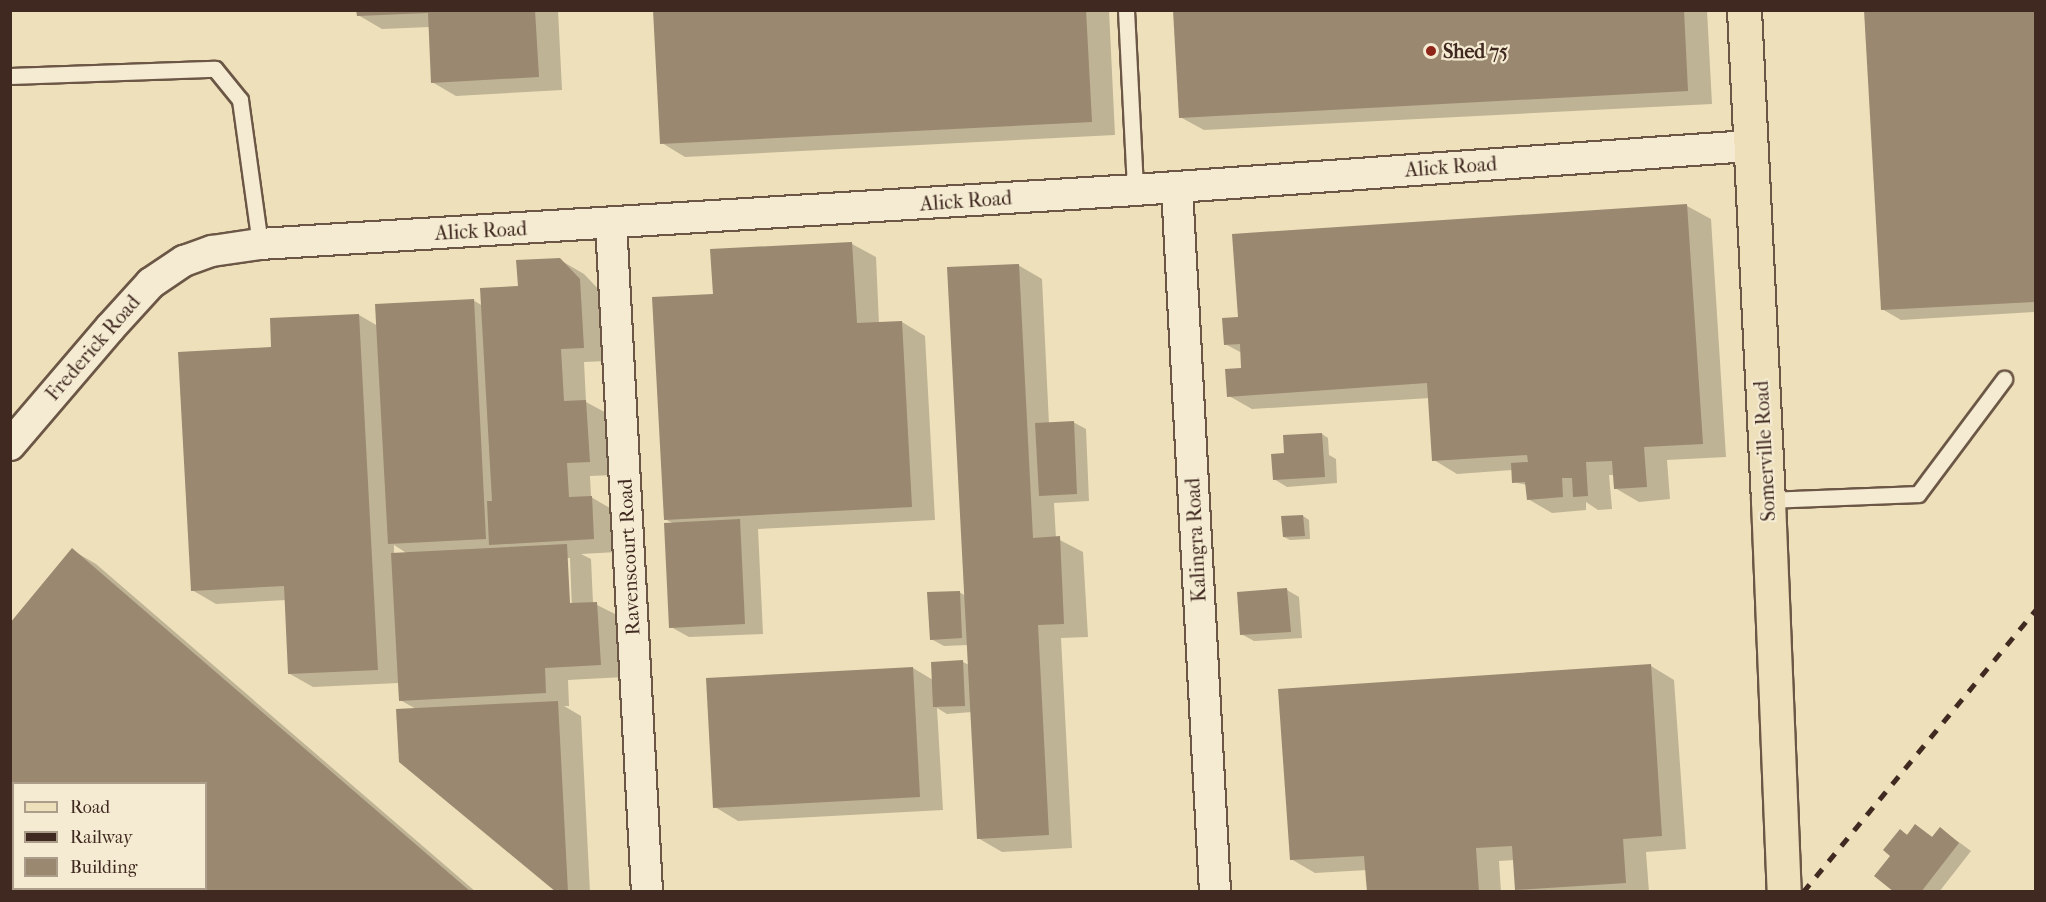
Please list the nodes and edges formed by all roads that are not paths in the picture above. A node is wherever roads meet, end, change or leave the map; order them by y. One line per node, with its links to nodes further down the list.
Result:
1 (1126, 10): 6 (lane)
2 (1744, 10): 4 (main road, Somerville Road)
3 (10, 76): 8 (lane)
4 (1749, 146): 5 (street, Alick Road); 12 (main road, Somerville Road)
5 (1177, 188): 6 (street, Alick Road); 14 (street, Kalingra Road)
6 (1135, 190): 7 (street, Alick Road)
7 (612, 223): 8 (street, Alick Road); 13 (street, Ravenscourt Road)
8 (261, 244): 9 (street, Alick Road)
9 (184, 261): 11 (street, Frederick Road)
10 (2004, 379): 12 (lane)
11 (10, 445)
12 (1768, 500): 15 (main road, Somerville Road)
13 (648, 891)
14 (1215, 891)
15 (1784, 891)

